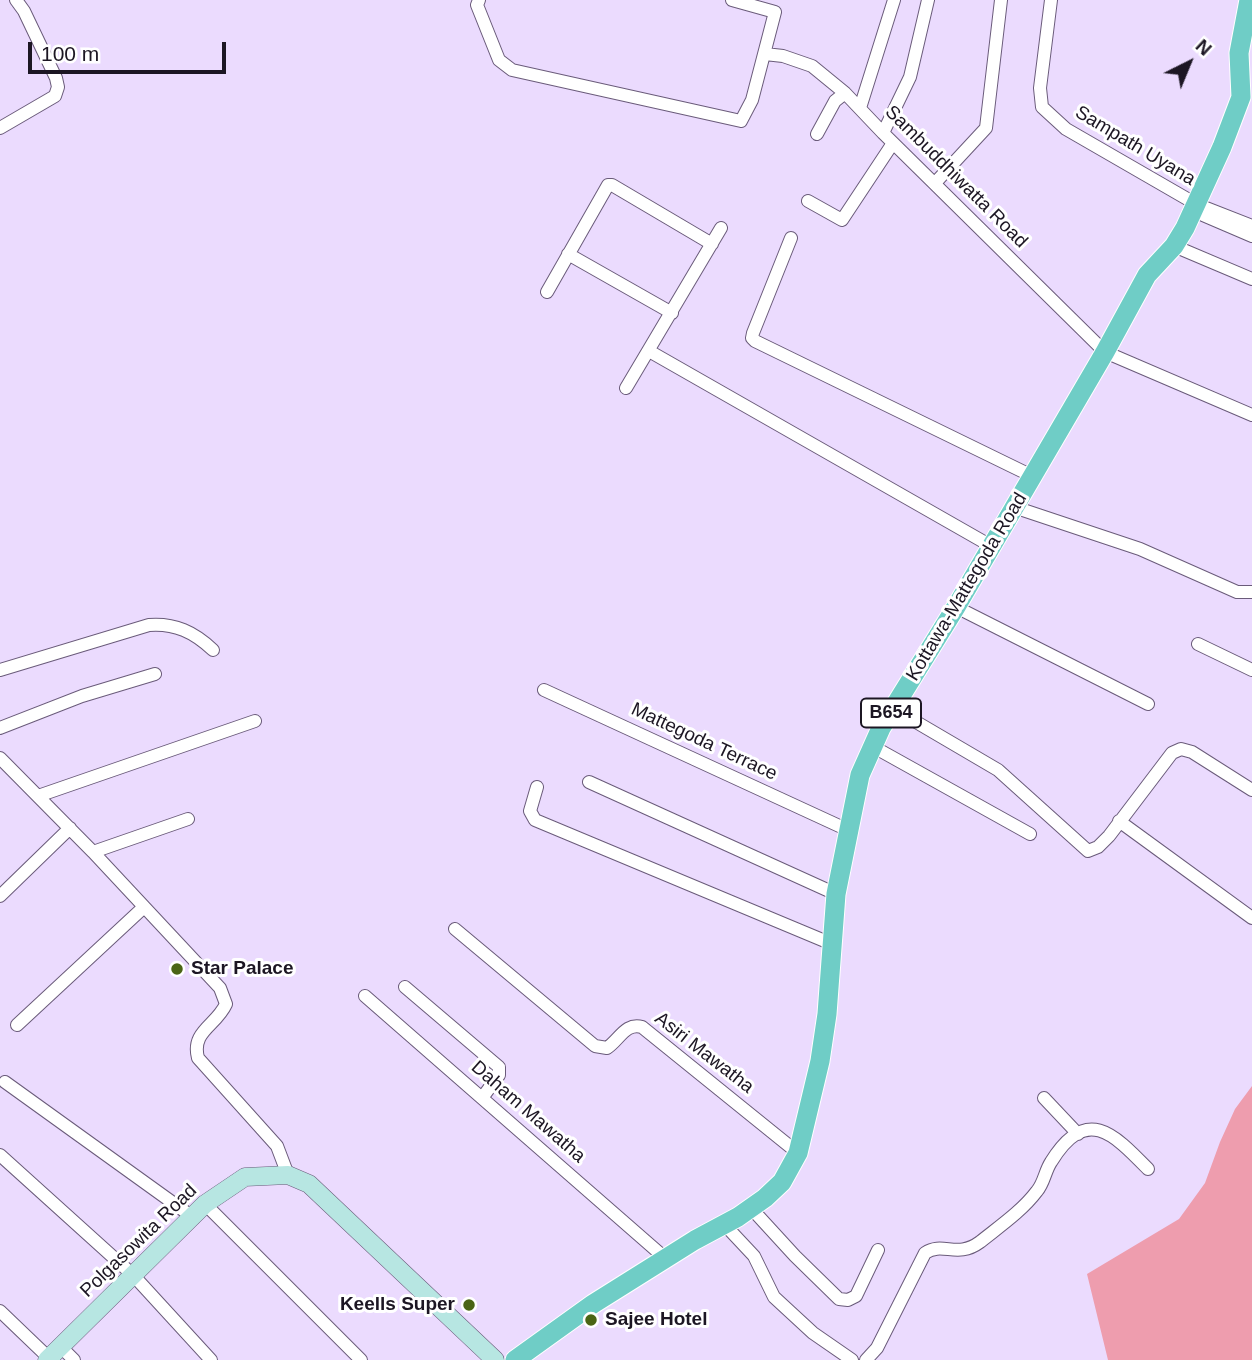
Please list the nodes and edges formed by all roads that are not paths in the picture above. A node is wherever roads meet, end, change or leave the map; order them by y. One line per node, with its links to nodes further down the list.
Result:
1 (16, 0): 14 (street)
2 (479, 0): 10 (street)
3 (732, 0): 9 (street)
4 (894, 0): 13 (street)
5 (929, 0): 15 (street)
6 (1001, 0): 18 (street)
7 (1051, 0): 20 (street, Sampath Uyana)
8 (1249, 0): 12 (main road, Kottawa-Mattegoda Road / B654)
9 (776, 6): 10 (street)
10 (765, 54): 11 (street, Sambuddhiwatta Road)
11 (845, 93): 13 (street, Sambuddhiwatta Road); 16 (street)
12 (1247, 97): 20 (main road, Kottawa-Mattegoda Road / B654)
13 (860, 108): 15 (street, Sambuddhiwatta Road)
14 (0, 128)
15 (883, 133): 17 (street, Sambuddhiwatta Road)
16 (817, 134)
17 (893, 143): 18 (street, Sambuddhiwatta Road); 19 (street)
18 (935, 183): 32 (street, Sambuddhiwatta Road)
19 (808, 201)
20 (1194, 208): 21 (street); 23 (street); 26 (main road, Kottawa-Mattegoda Road / B654)
21 (1252, 226)
22 (721, 228): 25 (street)
23 (1252, 236)
24 (792, 238): 35 (street)
25 (712, 244): 27 (street); 30 (street)
26 (1174, 246): 28 (street); 32 (main road, Kottawa-Mattegoda Road / B654)
27 (568, 254): 29 (street); 30 (street)
28 (1252, 279)
29 (547, 292)
30 (672, 313): 31 (street)
31 (649, 351): 33 (street); 37 (street)
32 (1105, 352): 34 (street); 35 (main road, Kottawa-Mattegoda Road / B654)
33 (625, 388)
34 (1252, 415)
35 (1032, 476): 36 (main road, Kottawa-Mattegoda Road / B654)
36 (1014, 507): 37 (main road, Kottawa-Mattegoda Road / B654); 38 (street)
37 (991, 546): 39 (main road, Kottawa-Mattegoda Road / B654)
38 (1252, 592)
39 (956, 607): 46 (street); 47 (main road, Kottawa-Mattegoda Road / B654)
40 (1198, 644): 43 (street)
41 (213, 650): 42 (street)
42 (0, 670)
43 (1252, 670)
44 (155, 674): 49 (street)
45 (544, 690): 59 (street, Mattegoda Terrace)
46 (1148, 704)
47 (894, 709): 50 (main road, Kottawa-Mattegoda Road / B654); 57 (street)
48 (255, 721): 55 (street)
49 (0, 728)
50 (872, 746): 59 (main road, Kottawa-Mattegoda Road / B654); 60 (street)
51 (0, 758): 55 (street)
52 (589, 782): 62 (street)
53 (537, 787): 67 (street)
54 (1252, 790): 57 (street)
55 (38, 796): 58 (street)
56 (188, 819): 61 (street)
57 (1119, 821): 65 (street)
58 (70, 828): 61 (street); 63 (street)
59 (848, 830): 62 (main road, Kottawa-Mattegoda Road / B654)
60 (1030, 834)
61 (93, 852): 64 (street)
62 (836, 894): 67 (main road, Kottawa-Mattegoda Road / B654)
63 (0, 896)
64 (144, 907): 70 (street); 78 (street)
65 (1252, 918)
66 (455, 929): 75 (street, Asiri Mawatha)
67 (832, 944): 75 (main road, Kottawa-Mattegoda Road / B654)
68 (405, 987): 72 (street)
69 (365, 996): 72 (street, Daham Mawatha)
70 (17, 1025)
71 (5, 1082): 80 (street)
72 (482, 1098): 83 (street, Daham Mawatha)
73 (1044, 1098): 74 (street)
74 (1078, 1134): 77 (street); 93 (street)
75 (798, 1153): 79 (main road, Kottawa-Mattegoda Road / B654)
76 (0, 1155): 84 (street)
77 (1148, 1168)
78 (288, 1175): 80 (street, Polgasowita Road); 90 (street)
79 (751, 1208): 81 (main road, Kottawa-Mattegoda Road / B654); 82 (street)
80 (199, 1211): 84 (street, Polgasowita Road); 89 (street)
81 (724, 1224): 83 (main road, Kottawa-Mattegoda Road / B654); 92 (street)
82 (878, 1250)
83 (665, 1258): 91 (main road, Kottawa-Mattegoda Road / B654)
84 (134, 1276): 86 (street, Polgasowita Road); 88 (street)
85 (0, 1311): 86 (street)
86 (52, 1354): 87 (street)
87 (74, 1360)
88 (211, 1360)
89 (361, 1360)
90 (495, 1360)
91 (515, 1360)
92 (852, 1360)
93 (866, 1360)

